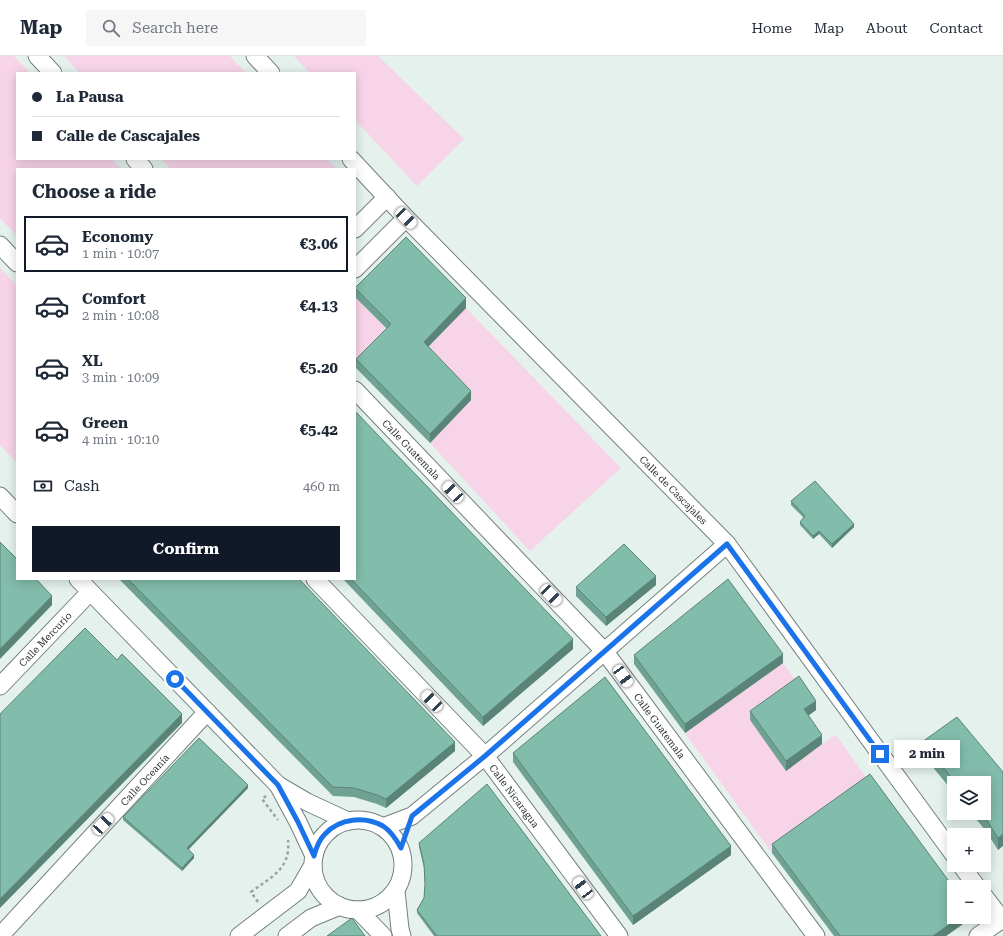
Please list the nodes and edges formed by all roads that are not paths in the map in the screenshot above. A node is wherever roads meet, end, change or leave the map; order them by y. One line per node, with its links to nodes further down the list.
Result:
1 (37, 56): 3 (street)
2 (255, 56): 4 (street)
3 (52, 72)
4 (270, 72)
5 (136, 160): 7 (street)
6 (352, 160): 8 (street, Calle de Cascajales)
7 (143, 168)
8 (386, 198): 9 (street, Calle de Cascajales); 10 (street)
9 (406, 218): 13 (street); 17 (street, Calle de Cascajales)
10 (356, 228)
11 (0, 245): 12 (street)
12 (16, 262)
13 (356, 268)
14 (356, 391): 21 (street, Calle Guatemala)
15 (0, 496): 16 (street)
16 (16, 513)
17 (727, 544): 21 (street); 29 (street, Calle de Cascajales)
18 (79, 580): 20 (street)
19 (317, 580): 24 (street, Calle Nicaragua)
20 (90, 592): 22 (street, Calle Mercurio); 23 (street)
21 (605, 652): 24 (street); 43 (street, Calle Guatemala)
22 (0, 686)
23 (207, 712): 25 (street); 37 (street, Calle Oceanía)
24 (485, 756): 26 (street); 42 (street, Calle Nicaragua)
25 (278, 785): 27 (street); 31 (street)
26 (412, 816): 28 (street); 30 (street)
27 (348, 821): 28 (street); 31 (street)
28 (383, 827): 30 (street)
29 (947, 845)
30 (401, 848): 32 (street)
31 (313, 860): 34 (street); 38 (street)
32 (396, 891): 35 (street); 41 (street)
33 (991, 905): 36 (street)
34 (340, 906): 35 (street); 39 (street)
35 (358, 910): 40 (street)
36 (1002, 920): 44 (street)
37 (0, 936)
38 (239, 936)
39 (287, 936)
40 (383, 936)
41 (402, 936)
42 (619, 936)
43 (816, 936)
44 (978, 936)

